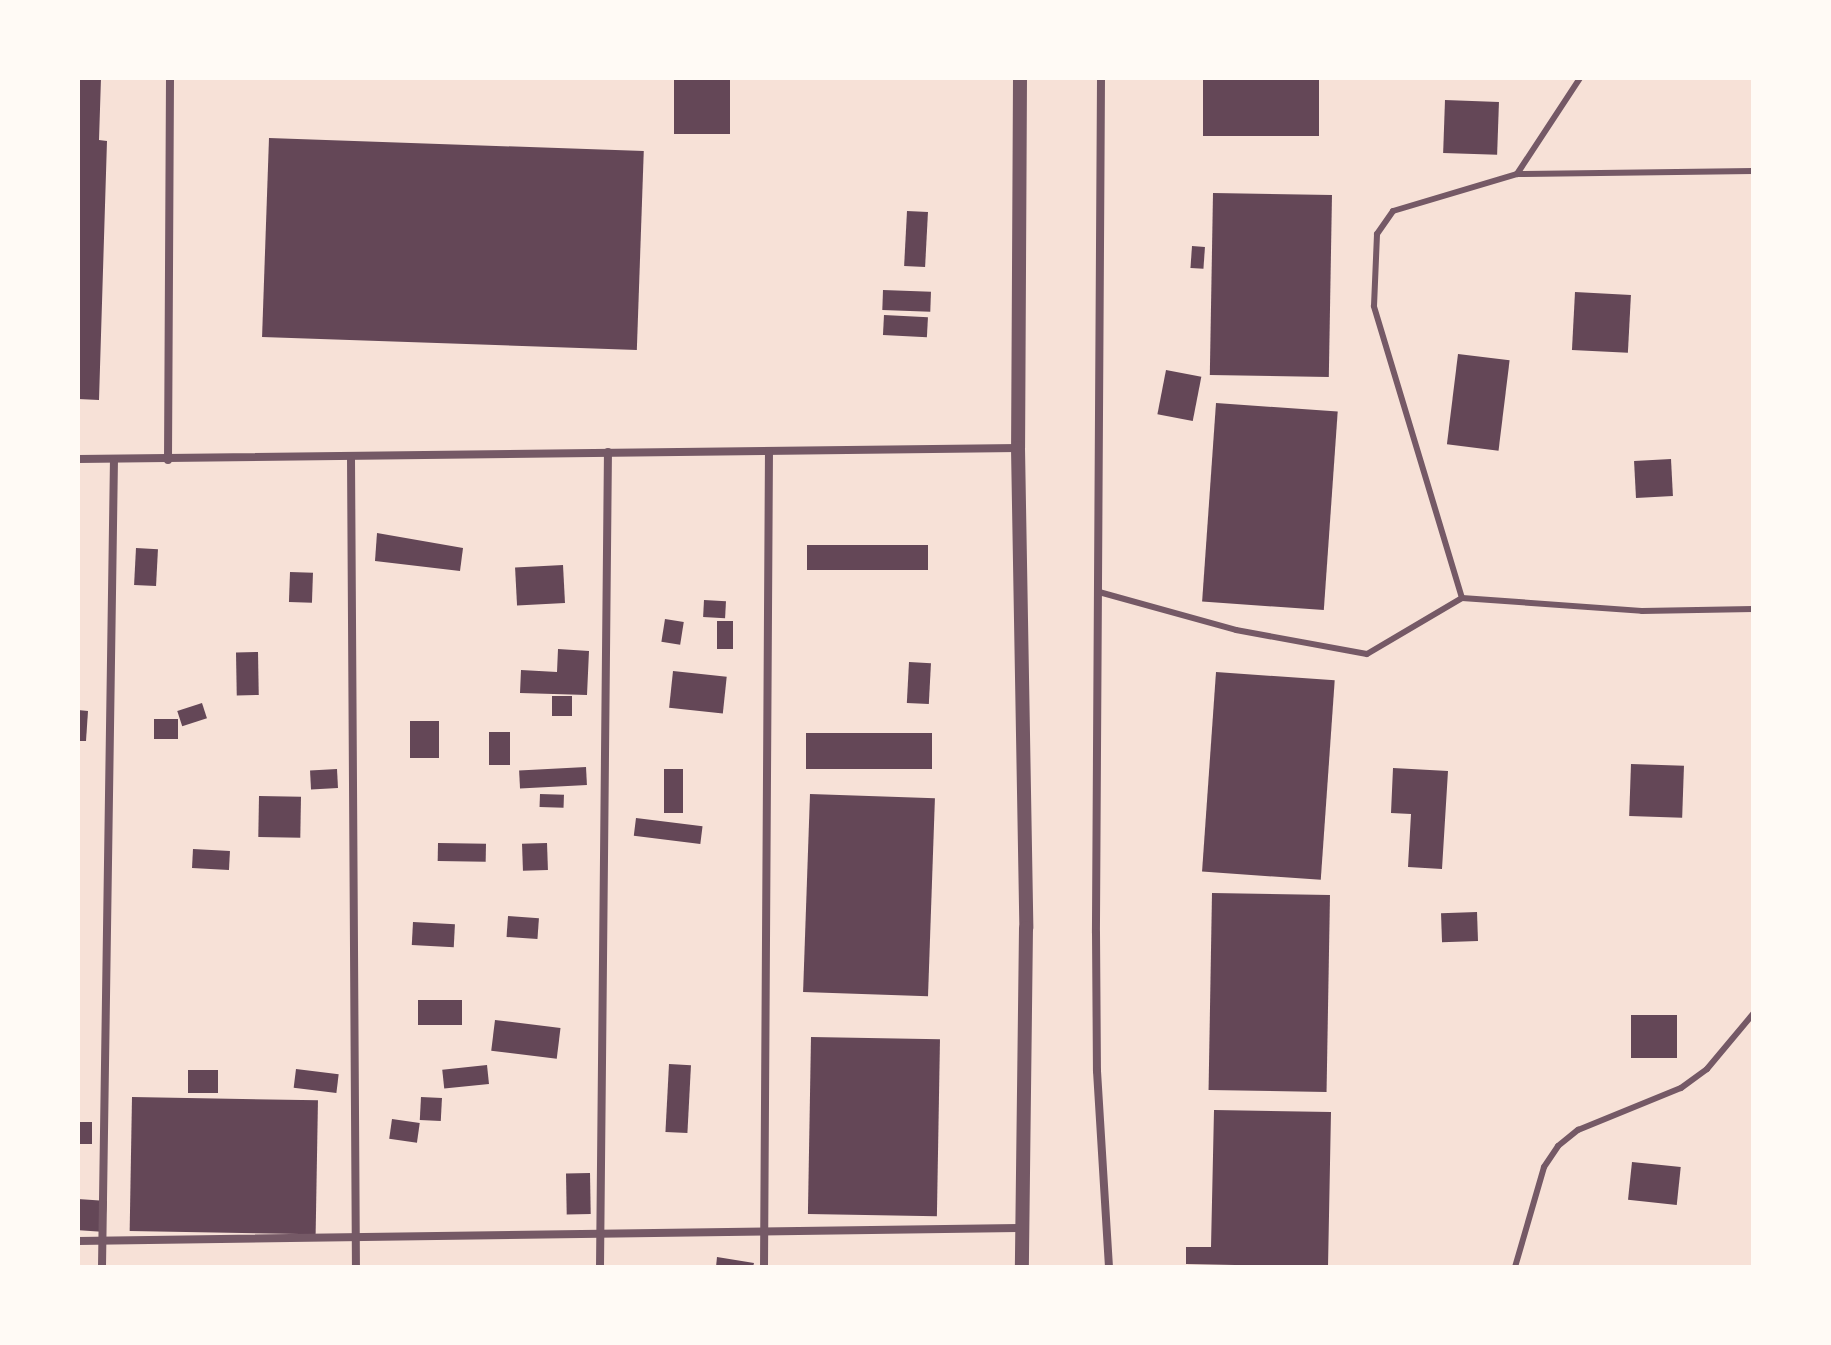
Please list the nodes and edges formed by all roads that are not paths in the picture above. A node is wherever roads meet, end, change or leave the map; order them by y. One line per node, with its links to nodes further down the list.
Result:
1 (170, 78): 13 (street)
2 (1020, 78): 7 (street)
3 (1101, 78): 14 (street)
4 (1580, 78): 6 (lane)
5 (1753, 171): 6 (lane)
6 (1517, 174): 15 (lane)
7 (1018, 448): 8 (street); 19 (street)
8 (769, 451): 9 (street); 18 (street)
9 (608, 452): 10 (street); 20 (street)
10 (351, 457): 13 (street); 21 (street)
11 (78, 459): 12 (street)
12 (114, 460): 13 (street); 23 (street)
13 (168, 460)
14 (1099, 592): 15 (lane); 29 (street)
15 (1462, 598): 16 (lane)
16 (1753, 609)
17 (1753, 1014): 30 (lane)
18 (764, 1228): 19 (street); 20 (street); 27 (street)
19 (1022, 1228): 28 (street)
20 (600, 1231): 21 (street); 26 (street)
21 (355, 1238): 23 (street); 25 (street)
22 (78, 1241): 23 (street)
23 (102, 1241): 24 (street)
24 (102, 1267)
25 (356, 1267)
26 (600, 1267)
27 (764, 1267)
28 (1022, 1267)
29 (1109, 1267)
30 (1515, 1267)

